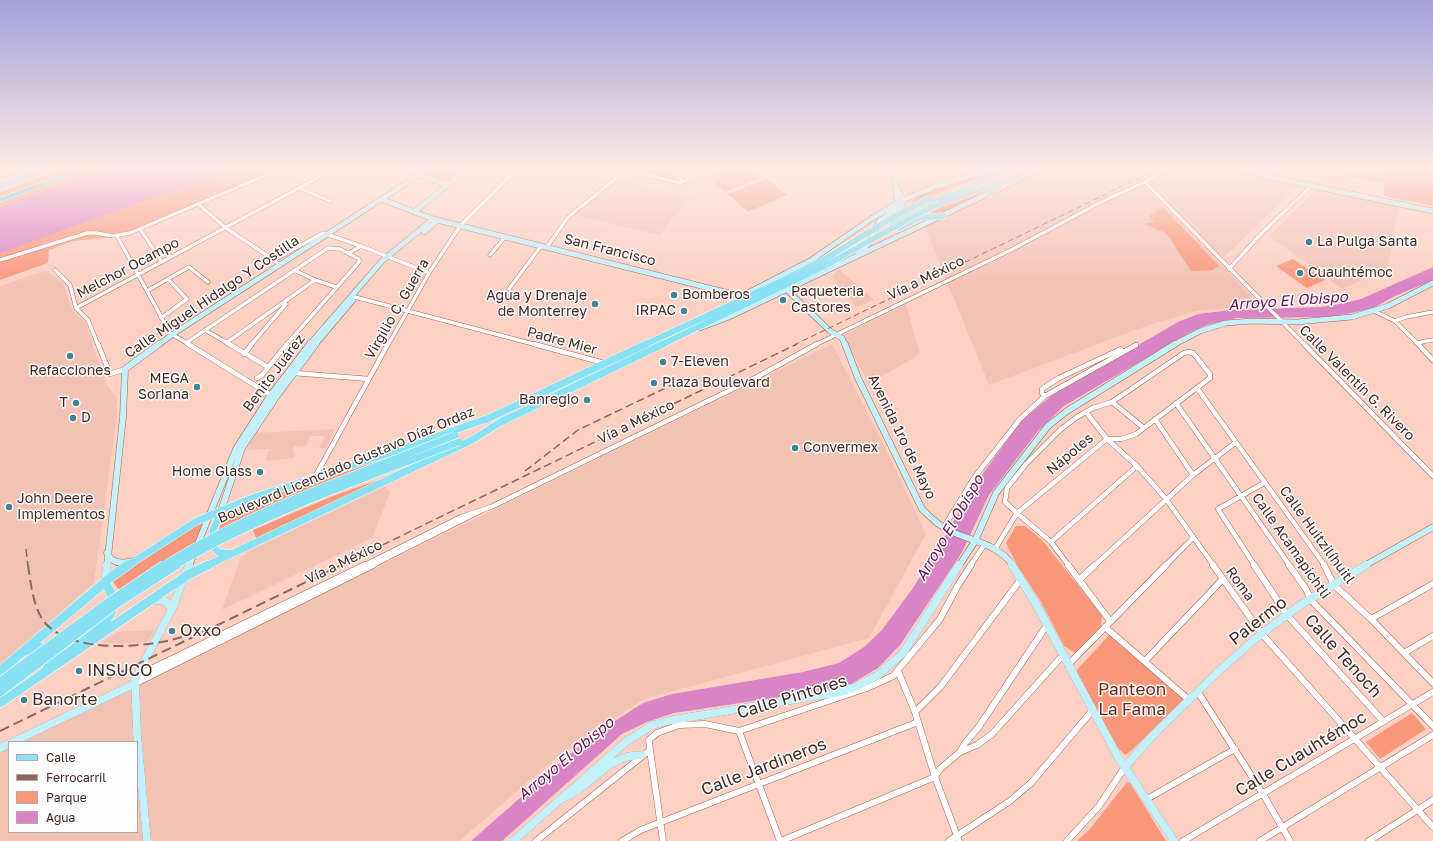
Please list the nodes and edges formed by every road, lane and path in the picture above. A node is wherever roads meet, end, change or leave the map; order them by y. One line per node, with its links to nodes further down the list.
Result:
1 (193, 206): 30 (street)
2 (201, 206): 29 (street)
3 (266, 206): 29 (street, Melchor Ocampo)
4 (370, 206): 32 (street, Calle Miguel Hidalgo Y Costilla)
5 (399, 206): 20 (street, San Francisco)
6 (421, 206): 20 (street)
7 (480, 206): 28 (street, Virgilio C. Guerra)
8 (581, 206): 39 (street)
9 (892, 206): 23 (street, Boulevard Licenciado Gustavo Díaz Ordaz)
10 (902, 206): 21 (street)
11 (915, 206): 48 (main road, Boulevard Licenciado Gustavo Díaz Ordaz, bridge)
12 (923, 206): 26 (main road)
13 (935, 206): 35 (main road, Boulevard Licenciado Gustavo Díaz Ordaz, bridge)
14 (963, 206): 22 (street, Boulevard Licenciado Gustavo Díaz Ordaz)
15 (1093, 206): 77 (street, Vía a México)
16 (1168, 206): 51 (street, Calle Valentín G. Rivero)
17 (1291, 206): 51 (street)
18 (1410, 206): 19 (street)
19 (1433, 211)
20 (414, 212): 25 (street, San Francisco)
21 (889, 213): 24 (street); 27 (street)
22 (943, 216): 26 (main road); 36 (street, Boulevard Licenciado Gustavo Díaz Ordaz)
23 (874, 217): 24 (street); 31 (street, Boulevard Licenciado Gustavo Díaz Ordaz)
24 (882, 219): 27 (street); 35 (street)
25 (436, 220): 28 (street, San Francisco); 44 (street, Benito Juárez)
26 (895, 220): 27 (street)
27 (888, 221)
28 (460, 226): 34 (street, San Francisco); 54 (street, Virgilio C. Guerra)
29 (226, 228): 47 (street); 49 (street, Melchor Ocampo)
30 (140, 229): 33 (street); 49 (street)
31 (856, 230): 35 (street); 40 (street, Boulevard Licenciado Gustavo Díaz Ordaz)
32 (328, 234): 37 (street); 47 (street); 50 (street, Calle Miguel Hidalgo Y Costilla)
33 (117, 236): 46 (street); 55 (street)
34 (505, 237): 39 (street, San Francisco); 43 (street)
35 (870, 241): 36 (street); 45 (street); 48 (main road, Boulevard Licenciado Gustavo Díaz Ordaz, bridge)
36 (888, 242): 45 (street, Boulevard Licenciado Gustavo Díaz Ordaz)
37 (356, 244): 38 (street); 41 (street)
38 (361, 246): 42 (street); 44 (street)
39 (544, 246): 61 (street); 64 (street, San Francisco)
40 (830, 248): 45 (street); 64 (street, Boulevard Licenciado Gustavo Díaz Ordaz)
41 (344, 251): 42 (street); 53 (street)
42 (349, 253): 60 (street)
43 (490, 255)
44 (389, 256): 54 (street); 65 (street, Benito Juárez)
45 (851, 259): 62 (street, Boulevard Licenciado Gustavo Díaz Ordaz)
46 (0, 260)
47 (274, 260): 50 (street)
48 (827, 261): 68 (main road, Boulevard Licenciado Gustavo Díaz Ordaz); 75 (main road, Boulevard Licenciado Gustavo Díaz Ordaz)
49 (162, 262): 55 (street, Melchor Ocampo)
50 (279, 265): 78 (street, Calle Miguel Hidalgo Y Costilla)
51 (1229, 269): 73 (street, Calle Valentín G. Rivero)
52 (55, 270): 67 (street)
53 (294, 270): 57 (street); 76 (street)
54 (429, 273): 69 (street, Virgilio C. Guerra)
55 (138, 275): 63 (street); 67 (street, Melchor Ocampo)
56 (168, 279): 58 (street); 63 (street); 72 (street)
57 (315, 280): 60 (street); 66 (street)
58 (208, 282)
59 (1433, 283): 70 (street)
60 (336, 287): 88 (street)
61 (509, 289)
62 (787, 290): 75 (street, Boulevard Licenciado Gustavo Díaz Ordaz); 77 (street, Avenida 1ro de Mayo)
63 (147, 291): 72 (street)
64 (741, 296): 68 (street, Boulevard Licenciado Gustavo Díaz Ordaz)
65 (353, 297): 69 (street, Padre Mier); 90 (street, Benito Juárez); 94 (street, Benito Juárez)
66 (288, 302): 81 (street); 85 (street)
67 (76, 308): 89 (street)
68 (723, 309): 87 (main road, Boulevard Licenciado Gustavo Díaz Ordaz)
69 (406, 310): 87 (street, Padre Mier); 92 (street, Virgilio C. Guerra)
70 (1374, 311): 73 (street); 74 (street)
71 (1433, 312): 74 (street)
72 (161, 318): 78 (street)
73 (1280, 320): 110 (street, Calle Valentín G. Rivero); 122 (street)
74 (1395, 321): 82 (street)
75 (697, 329): 101 (main road, Boulevard Licenciado Gustavo Díaz Ordaz)
76 (205, 330): 80 (street); 81 (street)
77 (836, 334): 119 (street, Avenida 1ro de Mayo); 154 (street, Vía a México)
78 (172, 335): 80 (street); 89 (street, Calle Miguel Hidalgo Y Costilla)
79 (1433, 340): 82 (street)
80 (186, 343): 94 (street)
81 (226, 343): 85 (street)
82 (1416, 343): 86 (street)
83 (1136, 345): 95 (street)
84 (1120, 349): 95 (street)
85 (244, 354): 88 (street)
86 (1433, 360)
87 (604, 363): 99 (main road, Boulevard Licenciado Gustavo Díaz Ordaz)
88 (268, 367): 91 (street)
89 (125, 370): 126 (street, Calle Miguel Hidalgo Y Costilla)
90 (294, 373): 92 (street); 94 (street, Benito Juárez)
91 (257, 378)
92 (369, 379): 111 (street, Virgilio C. Guerra)
93 (1197, 388): 96 (street, Nápoles); 97 (street, Nápoles); 106 (street, Calle Huitzilíhuitl)
94 (273, 396): 102 (street, Benito Juárez)
95 (1045, 396): 119 (street)
96 (1112, 402): 98 (street); 103 (street)
97 (1176, 403): 100 (street, Nápoles); 107 (street, Calle Acamapichtli)
98 (1086, 412): 105 (street, Roma); 116 (street)
99 (489, 418): 104 (main road, Boulevard Licenciado Gustavo Díaz Ordaz); 111 (main road)
100 (1155, 419): 103 (street, Nápoles); 109 (street)
101 (504, 420): 104 (main road, Boulevard Licenciado Gustavo Díaz Ordaz); 120 (main road)
102 (254, 426): 115 (street, Benito Juárez); 117 (street, Benito Juárez)
103 (1144, 428): 105 (street, Nápoles)
104 (457, 438): 155 (main road, Boulevard Licenciado Gustavo Díaz Ordaz, bridge); 157 (main road, Boulevard Licenciado Gustavo Díaz Ordaz, bridge)
105 (1107, 439): 108 (street, Roma); 116 (street, Nápoles)
106 (1236, 443): 107 (street); 112 (street, Calle Huitzilíhuitl)
107 (1215, 458): 109 (street); 113 (street, Calle Acamapichtli)
108 (1137, 466): 114 (street, Roma); 123 (street)
109 (1193, 475): 114 (street)
110 (1433, 476)
111 (315, 477): 115 (main road)
112 (1264, 483): 113 (street); 135 (street, Calle Huitzilíhuitl)
113 (1240, 496): 136 (street, Calle Acamapichtli); 139 (street, Calle Tenoch)
114 (1166, 499): 121 (street, Roma); 131 (street)
115 (221, 511): 117 (main road); 127 (main road)
116 (1016, 514): 123 (street); 125 (street, Nápoles)
117 (210, 515): 128 (main road); 129 (street, Benito Juárez)
118 (1433, 527): 135 (street, Palermo)
119 (945, 528): 122 (street, Avenida 1ro de Mayo)
120 (268, 536): 127 (main road); 138 (street)
121 (1193, 538): 132 (street, Roma); 141 (street)
122 (973, 541): 124 (street, Avenida 1ro de Mayo); 183 (street)
123 (1051, 542): 131 (street)
124 (985, 544): 125 (street, Avenida 1ro de Mayo); 152 (street, Calle Pintores)
125 (995, 549): 130 (street, Avenida 1ro de Mayo)
126 (107, 550): 128 (street); 133 (street, Calle Miguel Hidalgo Y Costilla)
127 (232, 554): 129 (main road)
128 (137, 559): 133 (main road)
129 (186, 576): 137 (main road); 138 (street, Benito Juárez)
130 (1021, 579): 142 (street, Avenida 1ro de Mayo); 164 (street)
131 (1079, 580): 141 (street)
132 (1222, 580): 144 (street, Roma); 149 (street)
133 (105, 582): 148 (main road); 153 (main road)
134 (1433, 584): 140 (street)
135 (1334, 585): 136 (street, Palermo); 140 (street, Calle Huitzilíhuitl)
136 (1311, 600): 139 (street, Palermo); 162 (street, Calle Acamapichtli)
137 (146, 603): 138 (street); 153 (main road)
138 (172, 609): 154 (street)
139 (1287, 615): 144 (street, Palermo); 165 (street, Calle Tenoch)
140 (1372, 619): 146 (street, Calle Huitzilíhuitl)
141 (1110, 621): 143 (street)
142 (1047, 625): 147 (street, Avenida 1ro de Mayo); 176 (street)
143 (1105, 627): 149 (street); 150 (street)
144 (1262, 634): 158 (street, Palermo); 170 (street, Roma)
145 (1433, 636): 146 (street)
146 (1404, 653): 156 (street, Calle Huitzilíhuitl)
147 (1063, 655): 150 (street, Avenida 1ro de Mayo); 176 (street)
148 (16, 658): 151 (main road); 153 (main road)
149 (1145, 661): 160 (street)
150 (1068, 665): 163 (street, Avenida 1ro de Mayo)
151 (0, 671)
152 (898, 671): 164 (street); 168 (street, Calle Pintores)
153 (44, 674): 161 (main road)
154 (135, 680): 171 (street); 172 (street)
155 (0, 682)
156 (1433, 683)
157 (0, 692)
158 (1198, 692): 160 (street, Palermo); 174 (street)
159 (1433, 692): 162 (street, Calle Cuauhtémoc)
160 (1190, 700): 178 (street, Palermo)
161 (0, 703)
162 (1412, 704): 165 (street, Calle Cuauhtémoc); 167 (street, Calle Acamapichtli)
163 (1092, 711): 178 (street, Avenida 1ro de Mayo); 190 (street)
164 (915, 712): 166 (street)
165 (1383, 721): 170 (street, Calle Cuauhtémoc)
166 (918, 722): 180 (street); 181 (street, Calle Jardineros)
167 (1433, 726)
168 (739, 731): 175 (street, Calle Pintores); 181 (street)
169 (1433, 735): 179 (street)
170 (1354, 738): 179 (street, Roma); 182 (street, Calle Cuauhtémoc)
171 (15, 741)
172 (138, 741)
173 (138, 744): 191 (street)
174 (1235, 749): 182 (street); 184 (street)
175 (650, 750): 177 (street); 187 (street)
176 (960, 752): 180 (street)
177 (642, 755): 183 (street); 193 (street)
178 (1125, 767): 184 (street, Avenida 1ro de Mayo); 198 (street)
179 (1380, 767): 186 (street, Roma); 189 (street)
180 (935, 777): 190 (street); 196 (street)
181 (758, 785): 187 (street, Calle Jardineros); 196 (street)
182 (1263, 794): 189 (street); 200 (street, Calle Cuauhtémoc)
183 (563, 798): 192 (street)
184 (1147, 799): 199 (street, Avenida 1ro de Mayo)
185 (1433, 800): 186 (street)
186 (1418, 809): 188 (street, Roma); 203 (street)
187 (661, 822): 194 (street, Calle Jardineros); 195 (street)
188 (1433, 826)
189 (1282, 827): 201 (street); 202 (street)
190 (958, 838): 197 (street)
191 (147, 841)
192 (513, 841)
193 (537, 841)
194 (622, 841)
195 (663, 841)
196 (780, 841)
197 (949, 841)
198 (1067, 841)
199 (1174, 841)
200 (1183, 841)
201 (1260, 841)
202 (1290, 841)
203 (1370, 841)

